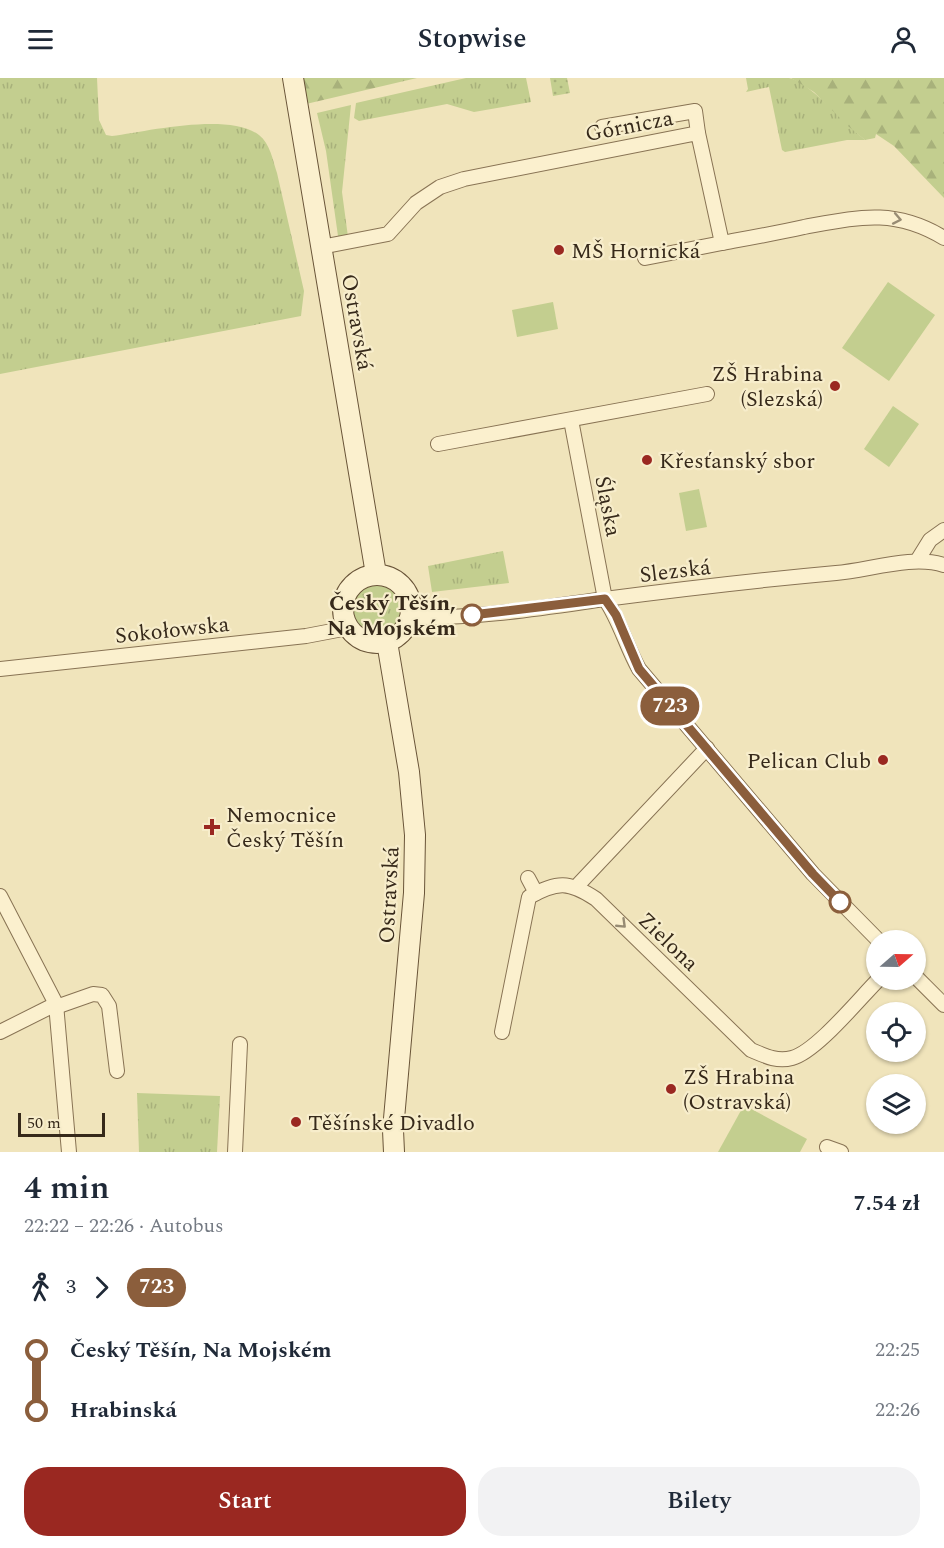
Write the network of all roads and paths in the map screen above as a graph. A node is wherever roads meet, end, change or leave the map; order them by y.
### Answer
1 (292, 78) edge
2 (602, 127) dead end
3 (698, 133) junction
4 (944, 238) edge
5 (722, 243) junction
6 (321, 247) junction
7 (645, 258) dead end
8 (707, 394) dead end
9 (571, 420) junction
10 (438, 444) dead end
11 (944, 530) edge
12 (917, 561) junction
13 (944, 565) edge
14 (376, 574) junction
15 (605, 599) junction
16 (410, 617) junction
17 (348, 628) junction
18 (387, 642) junction
19 (0, 669) edge
20 (707, 748) junction
21 (528, 878) dead end
22 (566, 882) junction
23 (536, 893) junction
24 (0, 896) edge
25 (868, 930) edge
26 (926, 987) edge
27 (868, 990) edge
28 (56, 1005) junction
29 (944, 1005) edge
30 (0, 1032) edge
31 (502, 1032) dead end
32 (240, 1044) dead end
33 (117, 1071) dead end
34 (827, 1146) dead end
35 (69, 1152) edge
36 (235, 1152) edge
37 (394, 1152) edge
38 (841, 1152) edge

1 - 6 street, Ostravská
2 - 3 street
3 - 5 street, Górnicza
3 - 6 street, Górnicza
5 -> 4 street
5 - 7 street
6 - 14 street, Ostravská
8 - 9 street
9 - 10 street
9 - 15 street, Śląska
11 - 12 street
12 - 13 street, Slezská
12 - 15 street, Slezská
14 - 16 street
14 - 17 street
15 - 16 street, Slezská
15 - 20 street, Śląska
16 - 18 street
17 - 18 street
17 - 19 street, Sokołowska
18 - 37 street, Ostravská
20 - 22 street
20 - 25 street, Śląska
21 - 23 street
22 - 23 street
22 -> 27 street, Zielona
23 - 31 street
24 - 28 street
26 - 29 street
28 - 30 street
28 - 33 street
28 - 35 street
32 - 36 street
34 - 38 street

